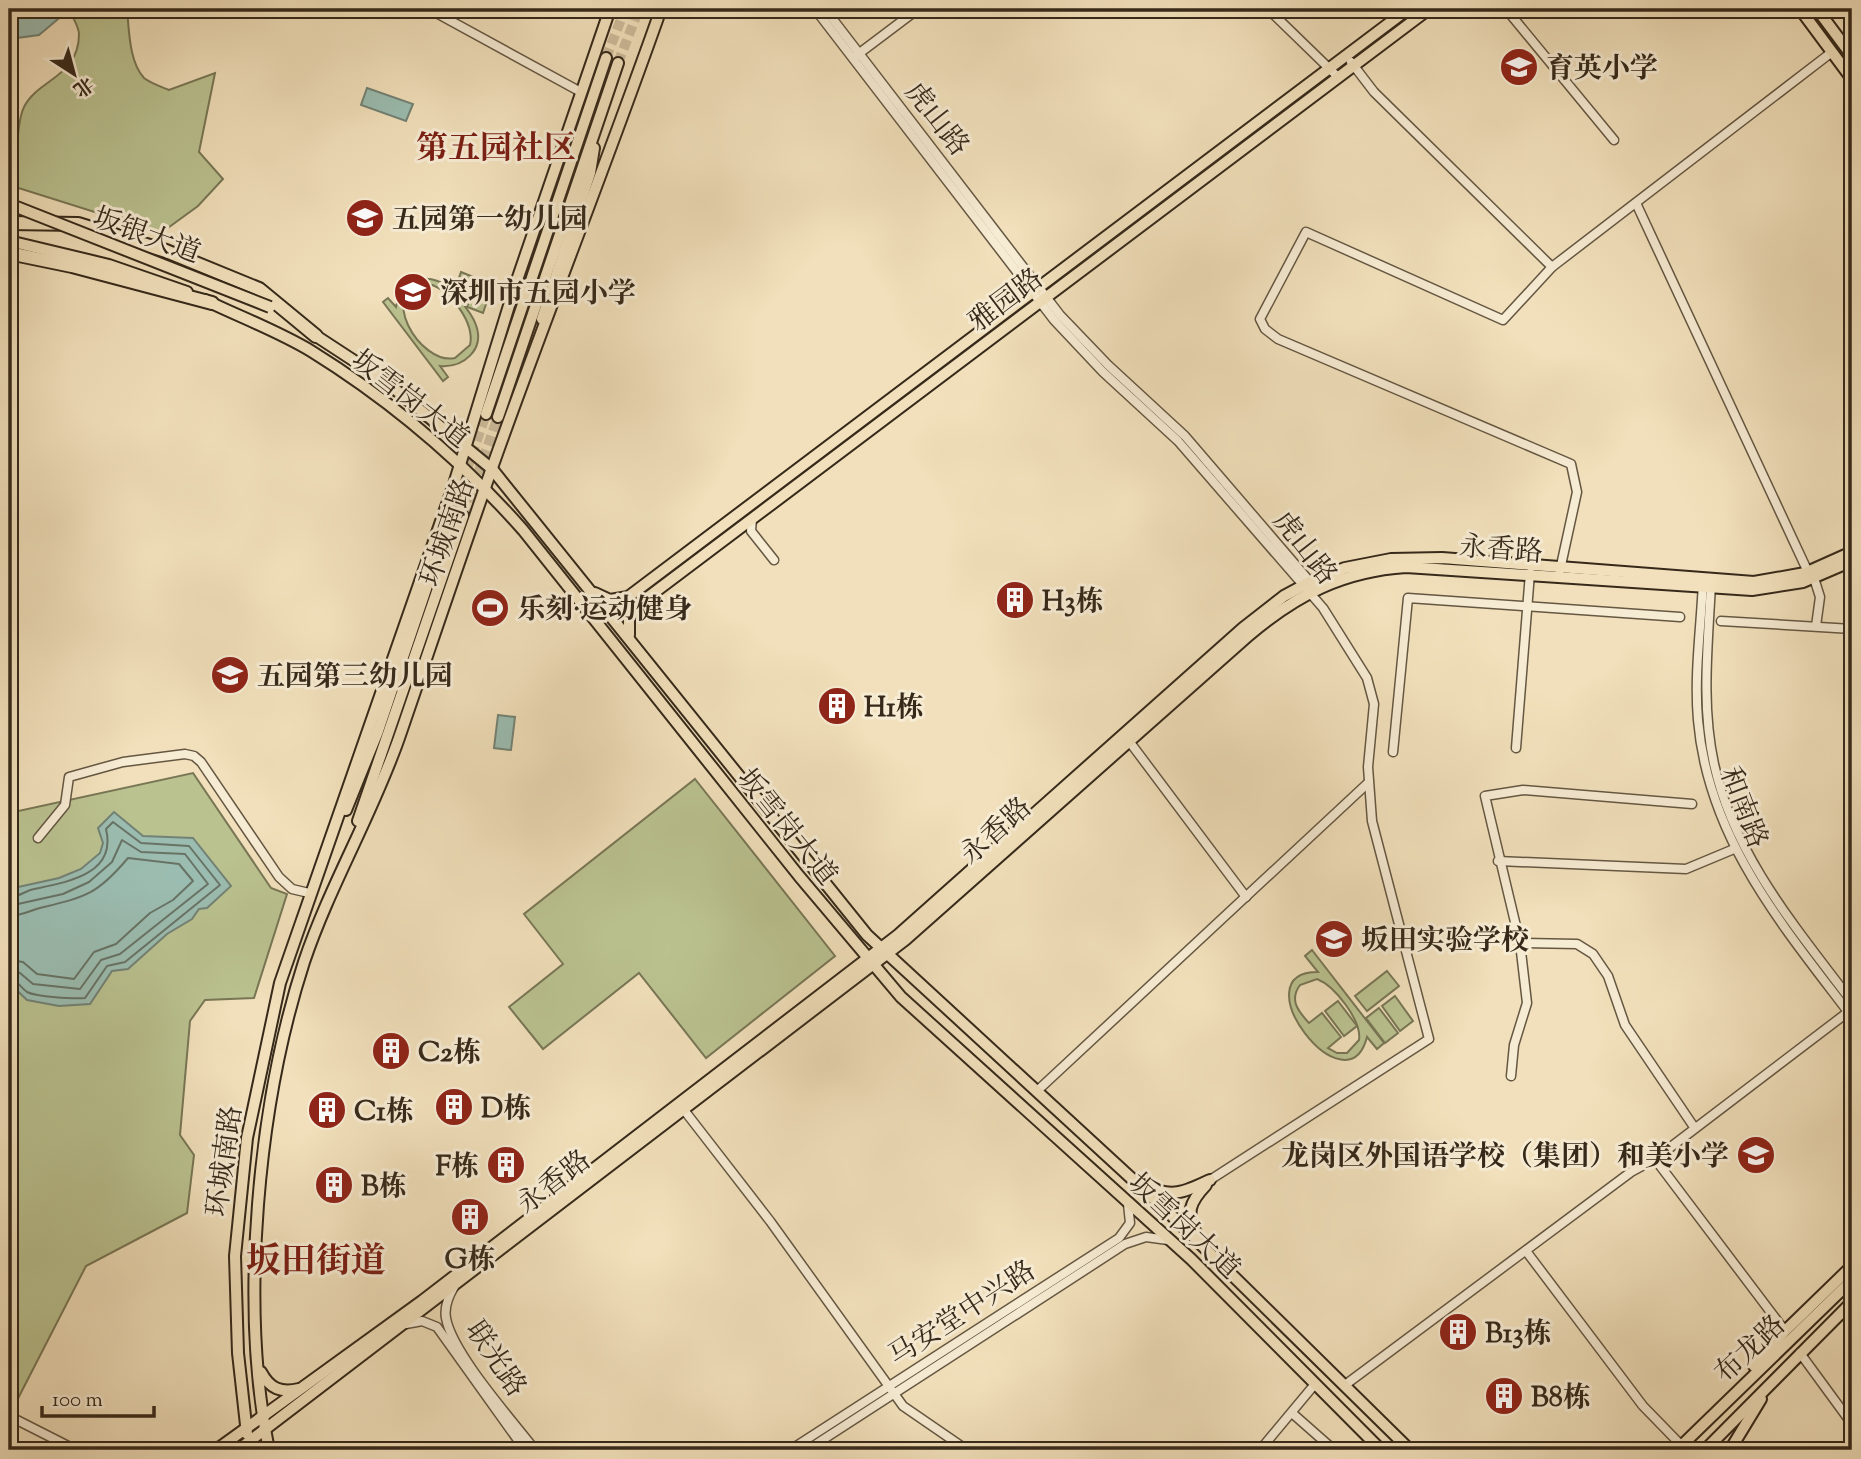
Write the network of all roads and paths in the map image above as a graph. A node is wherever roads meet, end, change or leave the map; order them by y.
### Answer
1 (429, 9) edge
2 (610, 9) edge
3 (661, 9) edge
4 (815, 9) edge
5 (825, 9) edge
6 (918, 9) edge
7 (1268, 9) edge
8 (1408, 9) edge
9 (1429, 9) edge
10 (1506, 9) edge
11 (1800, 9) edge
12 (1817, 9) edge
13 (1848, 43) edge
14 (1832, 52) junction
15 (856, 56) junction
16 (1346, 56) junction
17 (1852, 56) edge
18 (606, 58) tunnel mouth
19 (618, 63) tunnel mouth
20 (1354, 65) junction
21 (1329, 69) junction
22 (1338, 77) junction
23 (1852, 79) edge
24 (579, 91) junction
25 (600, 114) junction
26 (1614, 140) dead end
27 (576, 145) junction
28 (1636, 203) junction
29 (9, 204) edge
30 (12, 222) edge
31 (9, 241) edge
32 (9, 253) edge
33 (1552, 267) junction
34 (139, 274) joint
35 (515, 286) junction
36 (1035, 290) junction
37 (1043, 299) junction
38 (212, 303) junction
39 (270, 307) joint
40 (316, 336) junction
41 (532, 360) junction
42 (466, 447) junction
43 (460, 464) junction
44 (492, 469) junction
45 (485, 487) junction
46 (752, 518) junction
47 (737, 529) junction
48 (751, 531) junction
49 (1852, 552) edge
50 (775, 560) dead end
51 (1852, 561) edge
52 (1559, 572) junction
53 (1530, 573) junction
54 (1811, 575) junction
55 (1707, 583) junction
56 (1310, 587) junction
57 (593, 592) junction
58 (1528, 606) junction
59 (1680, 617) dead end
60 (1721, 621) dead end
61 (1816, 626) junction
62 (1852, 629) edge
63 (629, 638) junction
64 (1129, 741) junction
65 (1517, 748) dead end
66 (1393, 752) dead end
67 (1368, 783) junction
68 (1692, 803) dead end
69 (38, 838) dead end
70 (1734, 849) junction
71 (1498, 861) junction
72 (309, 893) junction
73 (1246, 897) junction
74 (324, 910) junction
75 (1520, 943) junction
76 (886, 950) junction
77 (870, 962) junction
78 (1852, 1002) edge
79 (1851, 1013) edge
80 (1511, 1076) dead end
81 (1037, 1091) junction
82 (684, 1110) junction
83 (1694, 1127) junction
84 (1655, 1159) junction
85 (1130, 1177) junction
86 (1210, 1180) junction
87 (1124, 1198) junction
88 (1171, 1241) junction
89 (1203, 1246) junction
90 (1526, 1251) junction
91 (1852, 1266) edge
92 (1852, 1280) edge
93 (456, 1285) junction
94 (1851, 1307) edge
95 (403, 1325) junction
96 (1785, 1331) junction
97 (1800, 1353) junction
98 (259, 1368) junction
99 (1315, 1384) junction
100 (1770, 1384) junction
101 (1345, 1385) junction
102 (302, 1389) junction
103 (891, 1390) junction
104 (1718, 1408) junction
105 (1292, 1413) junction
106 (9, 1416) edge
107 (264, 1416) junction
108 (1852, 1424) edge
109 (246, 1428) junction
110 (265, 1429) junction
111 (249, 1446) edge
112 (1679, 1448) edge
113 (76, 1450) edge
114 (216, 1450) edge
115 (238, 1450) edge
116 (269, 1450) edge
117 (525, 1450) edge
118 (535, 1450) edge
119 (790, 1450) edge
120 (807, 1450) edge
121 (967, 1450) edge
122 (1260, 1450) edge
123 (1334, 1450) edge
124 (1380, 1450) edge
125 (1410, 1450) edge
126 (1705, 1450) edge
127 (1730, 1450) edge

1 - 24 street
2 - 24 main road, 环城南路
3 - 41 main road, 环城南路
4 - 15 street, 虎山路
5 - 15 street, 虎山路
6 - 15 street
7 - 21 street
8 - 16 main road, 雅园路
9 - 20 main road, 雅园路
10 - 26 street
11 - 14 main road
12 - 13 main road
13 - 17 main road
14 - 23 main road
14 - 28 street
15 - 36 street, 虎山路
16 - 20 street
16 - 21 main road, 雅园路
18 - 27 main road
19 - 25 main road
20 - 22 main road, 雅园路
20 - 33 street
21 - 22 street
21 - 36 main road, 雅园路
22 - 37 main road, 雅园路
24 - 35 main road, 环城南路
25 - 27 main road
25 - 41 main road
27 - 35 main road
28 - 33 street
28 - 54 street
29 - 39 main road, 坂银大道, bridge
30 - 40 highway
31 - 34 main road, 坂银大道
32 - 38 highway
33 - 52 street
34 - 38 main road, 坂雪岗大道
35 - 42 main road, 环城南路
36 - 37 street, 虎山路
36 - 57 main road, 雅园路
37 - 46 main road, 雅园路
37 - 56 street, 虎山路
38 - 43 main road, 坂雪岗大道
39 - 40 main road, 坂雪岗大道
40 - 42 main road, 坂雪岗大道
41 - 44 main road, 环城南路
42 - 43 main road, 环城南路
42 - 44 main road, 坂雪岗大道
43 - 45 main road, 坂雪岗大道
43 - 72 main road, 环城南路
44 - 45 main road, 环城南路
44 - 57 main road, 坂雪岗大道
45 - 74 main road, 环城南路
45 - 77 main road, 坂雪岗大道
46 - 47 main road, 雅园路
46 - 48 street
47 - 48 street
47 - 63 main road, 雅园路
48 - 50 street
49 - 54 main road, 永香路
51 - 54 main road, 永香路
52 - 53 main road, 永香路
52 - 55 main road, 永香路
52 - 56 main road, 永香路
53 - 56 main road, 永香路
53 - 58 street
54 - 55 main road, 永香路
54 - 61 street
55 - 70 street, 和南路
55 - 78 street, 和南路
56 - 64 main road, 永香路
56 - 67 street, 虎山路
56 - 76 main road, 永香路
57 - 63 main road, 坂雪岗大道
58 - 59 street
58 - 65 street
58 - 66 street
60 - 61 street
61 - 62 street
63 - 76 main road, 坂雪岗大道
64 - 73 street
64 - 76 main road, 永香路
67 - 73 street
67 - 86 street, 虎山路
68 - 71 street
69 - 72 street
70 - 71 street
70 - 79 street, 和南路
71 - 75 street
72 - 74 main road, 环城南路
72 - 109 main road, 环城南路
73 - 81 street
74 - 98 main road, 环城南路
75 - 80 street
75 - 83 street
76 - 77 main road, 永香路
76 - 81 main road, 坂雪岗大道
77 - 82 main road, 永香路
77 - 87 main road, 坂雪岗大道
77 - 102 main road, 永香路
79 - 83 street
81 - 85 main road, 坂雪岗大道
82 - 93 main road, 永香路
82 - 103 street
83 - 84 street
84 - 90 street
84 - 96 street
85 - 86 main road
85 - 89 main road, 坂雪岗大道
86 - 89 main road
87 - 88 main road, 坂雪岗大道
87 - 103 street, 马安堂中兴路
88 - 99 main road, 坂雪岗大道
88 - 103 street, 马安堂中兴路
89 - 101 main road, 坂雪岗大道
90 - 101 street
90 - 112 street
91 - 96 main road
92 - 104 main road, 布龙路
93 - 95 main road, 永香路
93 - 118 street, 联光路
94 - 97 main road, 布龙路
95 - 110 main road, 永香路
95 - 117 street, 联光路
96 - 104 main road
97 - 100 main road, 布龙路
97 - 108 street
98 - 102 main road
98 - 107 main road, 环城南路
99 - 105 street
99 - 124 main road, 坂雪岗大道
100 - 126 main road, 布龙路
100 - 127 main road
101 - 125 main road, 坂雪岗大道
102 - 107 main road, 永香路
103 - 119 street, 马安堂中兴路
103 - 120 street, 马安堂中兴路
103 - 121 street
104 - 112 main road, 布龙路
105 - 122 street
105 - 123 street
106 - 113 street
107 - 109 main road, 永香路
107 - 110 main road, 环城南路
109 - 111 main road, 环城南路
109 - 114 main road, 永香路
110 - 111 main road, 永香路
110 - 116 main road, 环城南路
111 - 115 main road, 永香路

